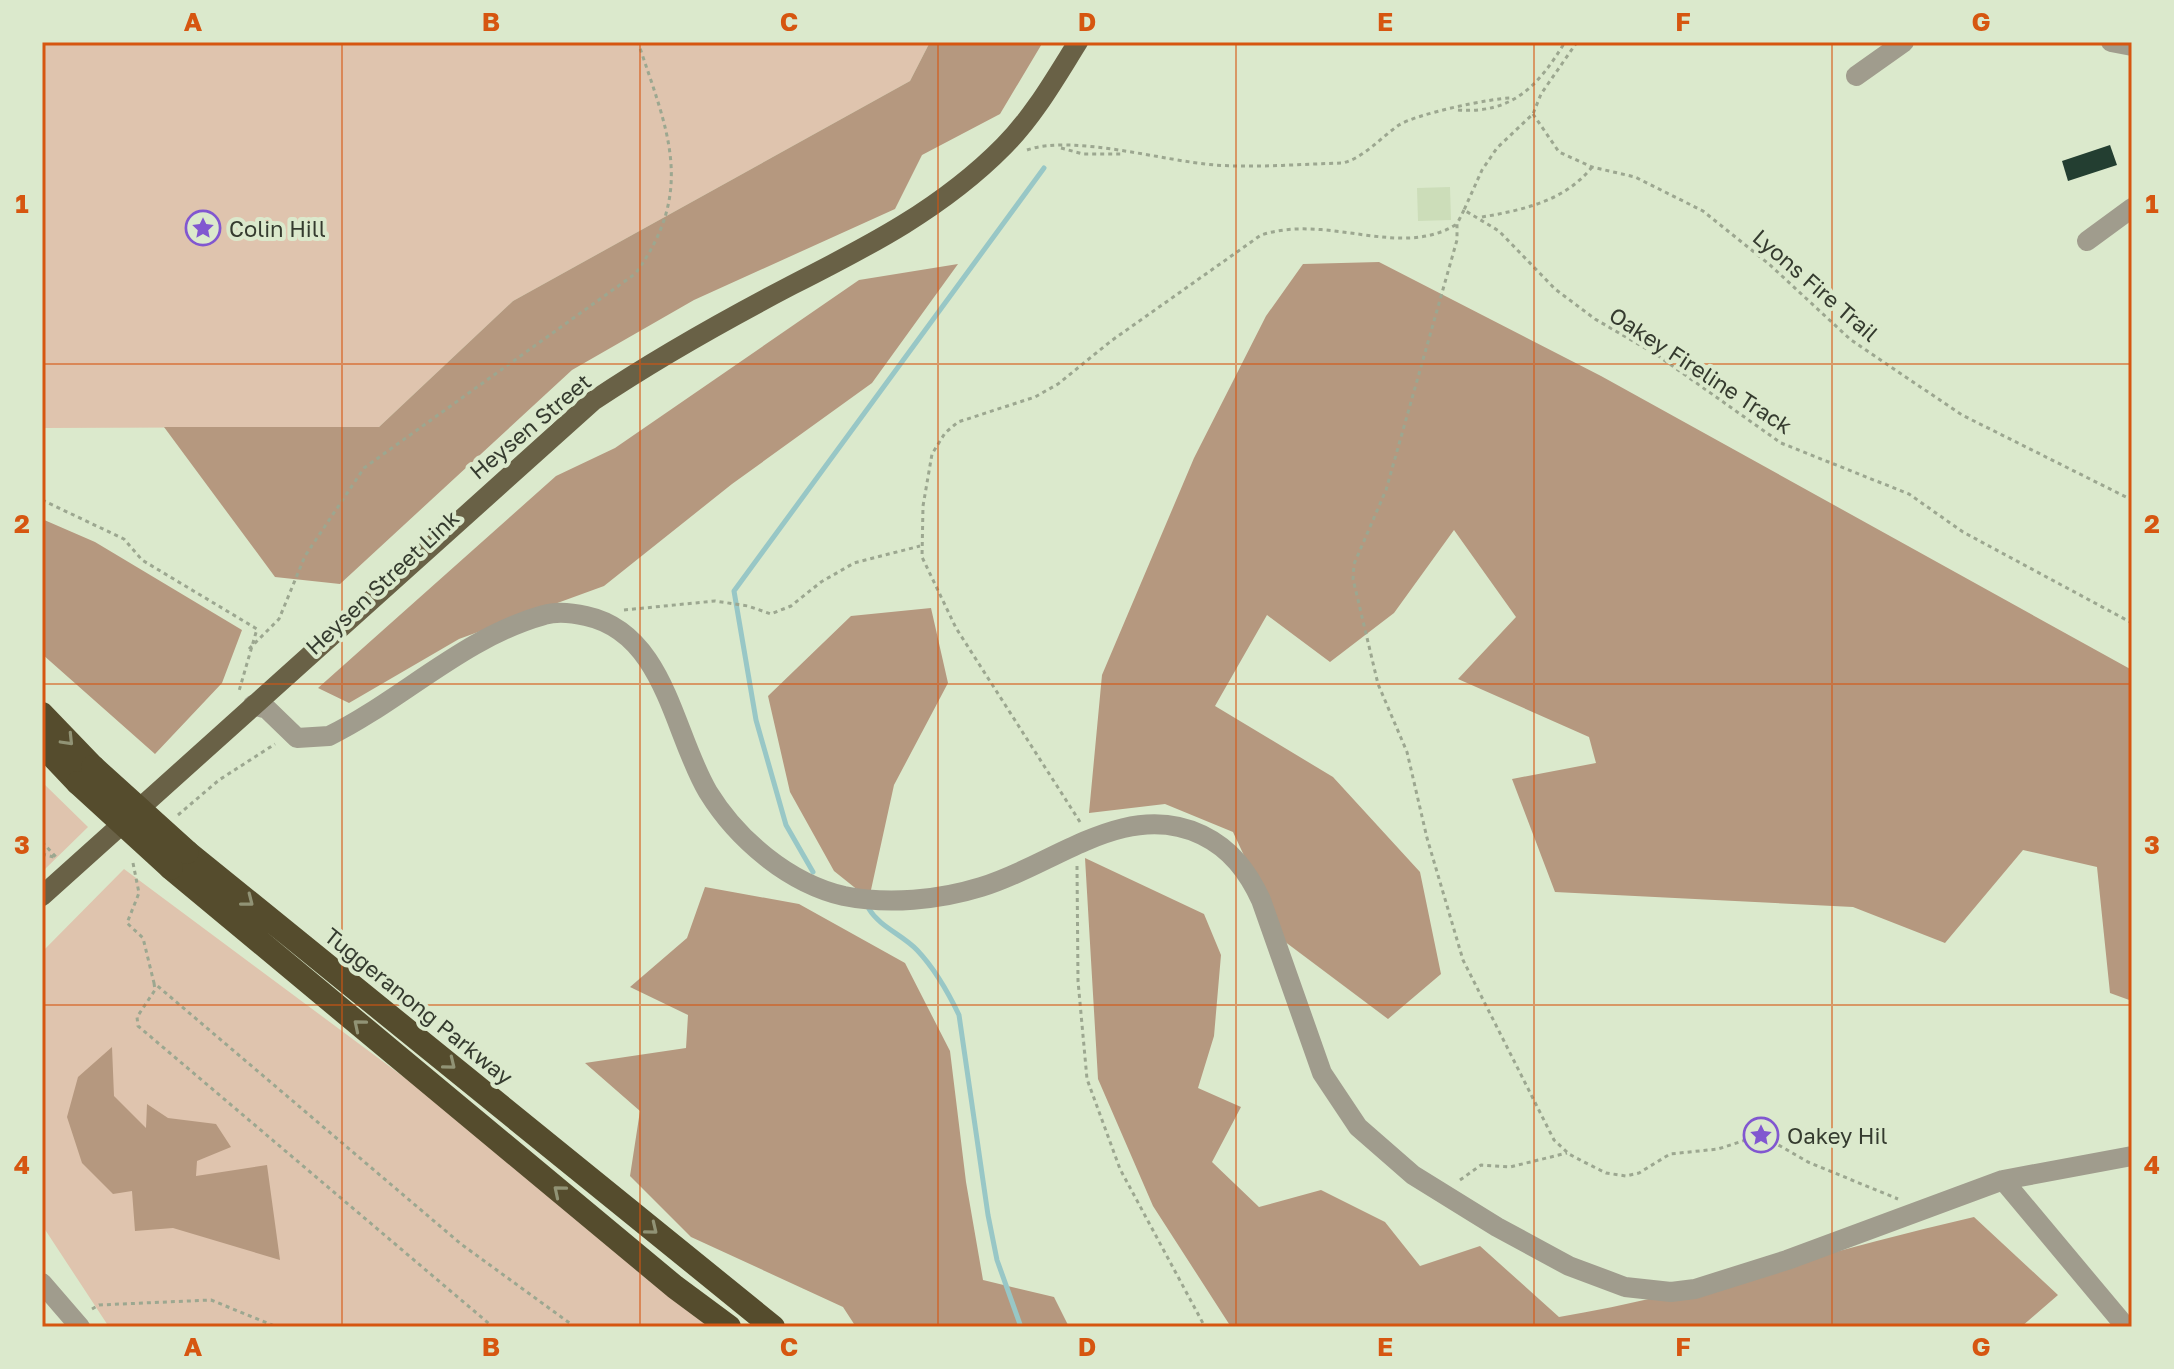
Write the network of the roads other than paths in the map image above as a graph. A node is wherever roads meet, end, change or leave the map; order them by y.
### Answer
1 (1078, 42) edge
2 (1904, 42) edge
3 (2111, 42) edge
4 (2132, 46) edge
5 (1856, 76) dead end
6 (2132, 208) edge
7 (2087, 241) dead end
8 (253, 705) junction
9 (42, 714) edge
10 (42, 745) edge
11 (85, 775) junction
12 (179, 860) junction
13 (42, 896) edge
14 (2132, 1156) edge
15 (2003, 1180) junction
16 (42, 1283) edge
17 (78, 1324) edge
18 (729, 1327) edge
19 (773, 1327) edge
20 (2126, 1327) edge

1 - 8 main road, Heysen Street
2 - 5 street
3 - 4 street
6 - 7 street
8 - 13 main road, Heysen Street
8 - 15 street
9 -> 11 highway, Tuggeranong Parkway
10 - 11 highway, Tuggeranong Parkway
11 - 12 highway, Tuggeranong Parkway, bridge
18 -> 12 highway, Tuggeranong Parkway
12 -> 19 highway, Tuggeranong Parkway
14 - 15 street
15 - 20 street
16 - 17 street

